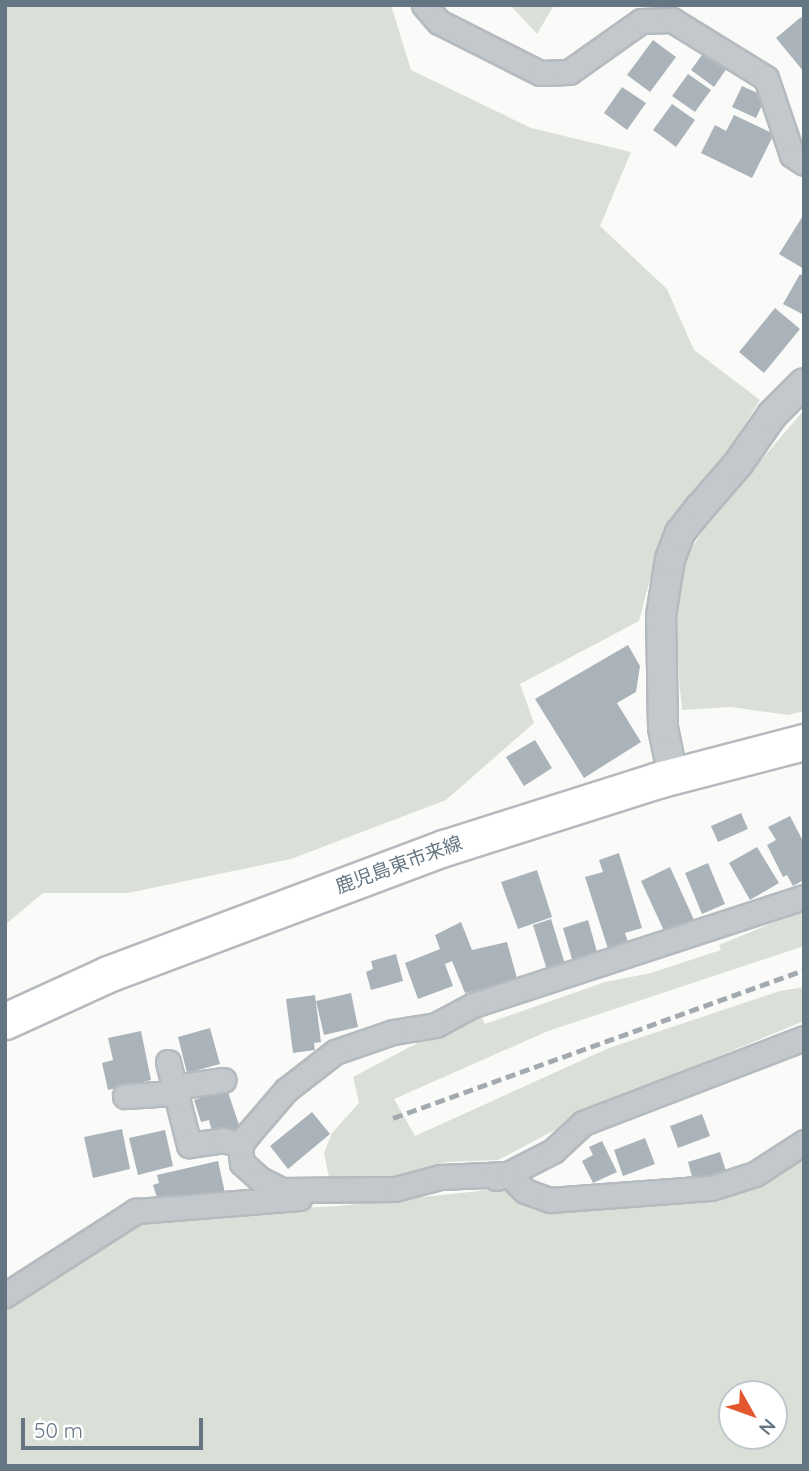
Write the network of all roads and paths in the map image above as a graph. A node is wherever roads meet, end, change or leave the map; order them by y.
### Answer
1 (424, 5) edge
2 (804, 163) edge
3 (804, 383) edge
4 (804, 742) edge
5 (673, 777) junction
6 (804, 897) edge
7 (5, 1021) edge
8 (804, 1038) edge
9 (168, 1062) dead end
10 (223, 1080) dead end
11 (175, 1090) junction
12 (125, 1096) dead end
13 (804, 1142) edge
14 (240, 1145) junction
15 (508, 1174) junction
16 (5, 1295) edge

1 - 2 street
3 - 5 street
4 - 5 main road, 鹿児島東市来線
5 - 7 main road, 鹿児島東市来線
6 - 14 street
8 - 15 street
9 - 11 street
10 - 11 street
11 - 12 street
11 - 14 street
13 - 15 street
14 - 15 street
15 - 16 street

